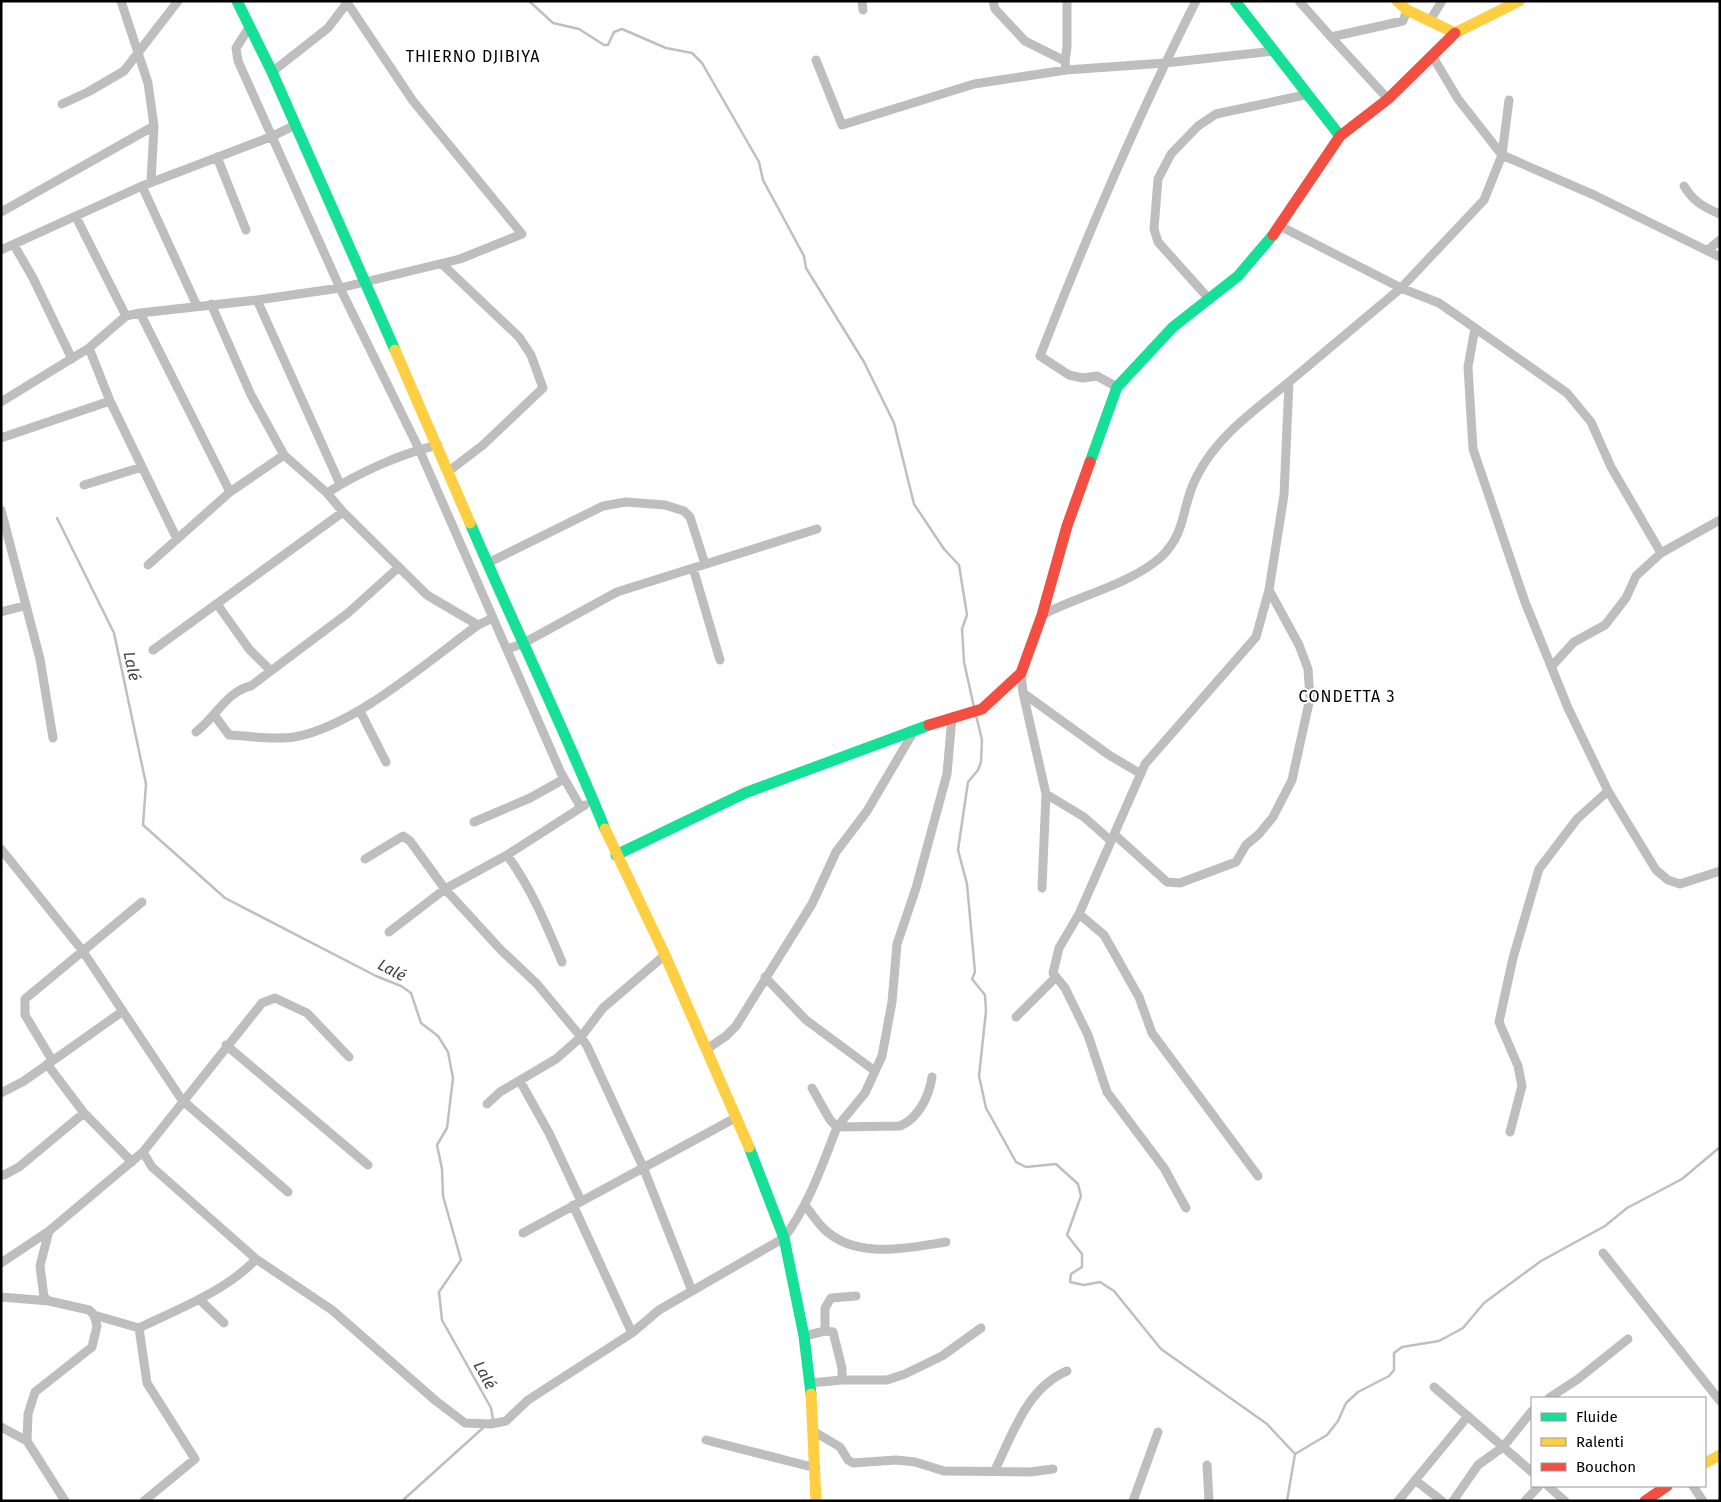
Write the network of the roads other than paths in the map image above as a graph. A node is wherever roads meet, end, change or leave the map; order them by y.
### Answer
1 (121, 1) edge
2 (178, 1) edge
3 (237, 1) edge
4 (993, 1) edge
5 (1067, 1) edge
6 (1196, 1) edge
7 (1235, 1) edge
8 (1299, 1) edge
9 (1397, 1) edge
10 (1442, 1) edge
11 (1519, 1) edge
12 (347, 2) edge
13 (1407, 10) junction
14 (1429, 22) junction
15 (250, 26) junction
16 (1455, 33) junction
17 (1331, 37) junction
18 (138, 51) junction
19 (1275, 51) junction
20 (1434, 57) junction
21 (816, 60) dead end
22 (1165, 63) junction
23 (1065, 65) junction
24 (272, 72) junction
25 (1305, 95) junction
26 (1388, 99) junction
27 (1509, 100) dead end
28 (62, 104) dead end
29 (295, 125) junction
30 (154, 126) junction
31 (273, 136) junction
32 (1340, 136) junction
33 (1502, 155) junction
34 (217, 157) junction
35 (151, 182) junction
36 (142, 186) junction
37 (1684, 186) dead end
38 (1, 212) edge
39 (1720, 214) edge
40 (76, 217) junction
41 (1280, 226) junction
42 (246, 230) dead end
43 (1720, 240) edge
44 (14, 245) junction
45 (1, 250) edge
46 (1708, 250) junction
47 (1720, 257) edge
48 (442, 264) junction
49 (366, 282) junction
50 (340, 288) junction
51 (1401, 288) junction
52 (257, 300) junction
53 (1210, 300) junction
54 (211, 304) junction
55 (197, 306) junction
56 (140, 313) junction
57 (126, 316) junction
58 (1475, 328) junction
59 (89, 348) junction
60 (72, 359) junction
61 (1289, 382) junction
62 (1117, 387) junction
63 (110, 401) junction
64 (1, 402) edge
65 (1, 438) edge
66 (438, 445) junction
67 (419, 449) junction
68 (284, 455) junction
69 (142, 467) junction
70 (449, 471) junction
71 (340, 484) junction
72 (84, 485) dead end
73 (230, 492) junction
74 (328, 493) junction
75 (1, 510) edge
76 (344, 512) junction
77 (1720, 520) edge
78 (817, 528) dead end
79 (177, 539) junction
80 (1661, 553) junction
81 (488, 563) junction
82 (705, 564) junction
83 (148, 565) dead end
84 (399, 567) junction
85 (693, 568) junction
86 (1268, 590) junction
87 (217, 604) junction
88 (24, 606) junction
89 (1, 612) edge
90 (1042, 615) junction
91 (493, 618) junction
92 (478, 625) junction
93 (522, 644) junction
94 (507, 649) junction
95 (154, 650) dead end
96 (720, 660) dead end
97 (1552, 666) junction
98 (272, 671) junction
99 (1021, 673) junction
100 (1023, 693) junction
101 (360, 711) junction
102 (215, 716) junction
103 (952, 717) junction
104 (196, 732) dead end
105 (914, 732) junction
106 (53, 738) dead end
107 (386, 762) dead end
108 (578, 763) junction
109 (1141, 774) junction
110 (562, 776) junction
111 (1608, 792) junction
112 (1046, 794) junction
113 (595, 802) junction
114 (580, 806) junction
115 (474, 822) dead end
116 (1113, 838) junction
117 (1, 849) edge
118 (506, 854) junction
119 (616, 856) junction
120 (366, 859) dead end
121 (1720, 871) edge
122 (1042, 888) dead end
123 (445, 889) junction
124 (142, 902) dead end
125 (1078, 914) junction
126 (389, 932) dead end
127 (82, 950) junction
128 (665, 955) junction
129 (562, 962) dead end
130 (765, 977) junction
131 (1055, 978) junction
132 (123, 1011) junction
133 (1016, 1017) dead end
134 (581, 1037) junction
135 (226, 1045) junction
136 (707, 1049) junction
137 (349, 1057) dead end
138 (49, 1062) junction
139 (875, 1071) junction
140 (932, 1077) dead end
141 (520, 1081) junction
142 (812, 1088) dead end
143 (1, 1093) edge
144 (182, 1100) junction
145 (487, 1104) dead end
146 (84, 1113) junction
147 (737, 1117) junction
148 (837, 1127) junction
149 (1510, 1132) dead end
150 (143, 1152) junction
151 (132, 1162) junction
152 (368, 1165) dead end
153 (643, 1167) junction
154 (4, 1174) dead end
155 (1258, 1176) dead end
156 (288, 1192) dead end
157 (577, 1203) junction
158 (805, 1205) junction
159 (1186, 1208) dead end
160 (49, 1231) junction
161 (522, 1233) dead end
162 (784, 1238) junction
163 (946, 1242) dead end
164 (1603, 1253) dead end
165 (256, 1259) junction
166 (1, 1262) edge
167 (692, 1291) junction
168 (856, 1296) dead end
169 (1, 1297) edge
170 (199, 1299) junction
171 (49, 1301) junction
172 (94, 1315) junction
173 (224, 1324) dead end
174 (139, 1328) junction
175 (981, 1328) dead end
176 (825, 1331) junction
177 (632, 1333) junction
178 (804, 1336) junction
179 (1628, 1339) dead end
180 (1067, 1371) dead end
181 (842, 1380) junction
182 (810, 1383) junction
183 (1434, 1387) dead end
184 (1551, 1397) edge
185 (1720, 1401) edge
186 (1531, 1412) edge
187 (1468, 1416) junction
188 (1, 1428) edge
189 (813, 1430) junction
190 (1158, 1432) dead end
191 (706, 1440) dead end
192 (27, 1441) junction
193 (1503, 1447) junction
194 (1720, 1455) edge
195 (1706, 1462) edge
196 (1207, 1465) dead end
197 (816, 1468) junction
198 (1053, 1469) dead end
199 (995, 1470) junction
200 (1531, 1471) edge
201 (1414, 1480) junction
202 (1538, 1487) edge
203 (1549, 1487) edge
204 (1666, 1487) edge
205 (1694, 1487) edge
206 (65, 1501) edge
207 (144, 1501) edge
208 (816, 1501) edge
209 (1133, 1501) edge
210 (1210, 1501) edge
211 (1398, 1501) edge
212 (1442, 1501) edge
213 (1453, 1501) edge
214 (1525, 1501) edge
215 (1565, 1501) edge
216 (1645, 1501) edge
217 (1703, 1501) edge

1 - 18 street
2 - 18 street
3 - 15 main road
4 - 23 street
5 - 23 street
6 - 22 street
7 - 19 main road
8 - 17 street
9 - 13 main road
10 - 14 street
11 - 16 main road
12 - 24 street
12 - 48 street
13 - 14 main road
13 - 17 street
14 - 16 main road
15 - 24 main road
15 - 31 street
16 - 20 main road
17 - 26 street
18 - 28 street
18 - 30 street
19 - 22 street
19 - 25 main road
20 - 26 main road
20 - 33 street
21 - 23 street
22 - 23 street
22 - 62 street
24 - 29 main road
25 - 32 main road
25 - 53 street
26 - 32 main road
27 - 33 street
29 - 31 street
29 - 49 main road
30 - 35 street
30 - 38 street
31 - 34 street
31 - 50 street
32 - 41 main road
33 - 46 street
33 - 51 street
34 - 35 street
34 - 42 street
35 - 36 street
36 - 40 street
36 - 55 street
37 - 39 street
40 - 44 street
40 - 57 street
41 - 51 street
41 - 53 main road
43 - 46 street
44 - 45 street
44 - 60 street
46 - 47 street
48 - 49 street
48 - 70 street
49 - 50 street
49 - 66 main road
50 - 52 street
50 - 67 street
51 - 58 street
51 - 61 street
52 - 54 street
52 - 71 street
53 - 62 main road
54 - 55 street
54 - 68 street
55 - 56 street
56 - 57 street
56 - 73 street
57 - 59 street
58 - 80 street
58 - 97 street
59 - 60 street
59 - 63 street
60 - 64 street
61 - 86 street
61 - 90 street
62 - 90 main road
63 - 65 street
63 - 69 street
66 - 67 street
66 - 70 main road
67 - 71 street
67 - 91 street
68 - 73 street
68 - 74 street
69 - 72 street
69 - 79 street
70 - 81 main road
71 - 74 street
73 - 79 street
74 - 76 street
75 - 88 street
76 - 84 street
76 - 87 street
77 - 80 street
78 - 82 street
79 - 83 street
80 - 97 street
81 - 82 street
81 - 93 main road
82 - 85 street
84 - 92 street
84 - 98 street
85 - 93 street
85 - 96 street
86 - 109 street
86 - 116 street
87 - 95 street
87 - 98 street
88 - 89 street
88 - 106 street
90 - 99 main road
91 - 92 street
91 - 94 street
92 - 101 street
93 - 94 street
93 - 108 main road
94 - 110 street
97 - 111 street
98 - 102 street
99 - 100 street
99 - 103 main road
100 - 109 street
100 - 112 street
101 - 102 street
101 - 107 street
102 - 104 street
103 - 105 main road
103 - 139 street
105 - 119 main road
105 - 130 street
108 - 110 street
108 - 113 main road
109 - 116 street
110 - 114 street
110 - 115 street
111 - 121 street
111 - 149 street
112 - 116 street
112 - 122 street
113 - 114 street
113 - 119 main road
114 - 118 street
116 - 125 street
117 - 127 street
118 - 123 street
118 - 129 street
119 - 128 main road
120 - 123 street
123 - 126 street
123 - 134 street
124 - 127 street
125 - 131 street
125 - 155 street
127 - 132 street
127 - 138 street
128 - 134 street
128 - 136 main road
130 - 136 street
130 - 139 street
131 - 133 street
131 - 159 street
132 - 138 street
132 - 144 street
134 - 141 street
134 - 153 street
135 - 137 street
135 - 144 street
135 - 152 street
136 - 147 main road
138 - 143 street
138 - 146 street
139 - 148 street
140 - 148 street
141 - 145 street
141 - 157 street
142 - 148 street
144 - 150 street
144 - 156 street
146 - 151 street
146 - 154 street
147 - 153 street
147 - 162 main road
148 - 158 street
150 - 151 street
150 - 165 street
151 - 160 street
153 - 157 street
153 - 167 street
157 - 161 street
157 - 177 street
158 - 162 street
158 - 163 street
160 - 166 street
160 - 171 street
162 - 167 street
162 - 178 main road
164 - 185 street
165 - 170 street
165 - 177 street
167 - 177 street
168 - 176 street
169 - 171 street
170 - 173 street
170 - 174 street
171 - 172 street
172 - 174 street
172 - 192 street
174 - 207 street
175 - 181 street
176 - 178 street
176 - 181 street
178 - 182 main road
179 - 184 street
180 - 199 street
181 - 182 street
182 - 189 main road
183 - 187 street
186 - 193 street
187 - 193 street
187 - 201 street
188 - 192 street
189 - 197 main road
189 - 199 street
190 - 209 street
191 - 197 street
192 - 206 street
193 - 200 street
193 - 213 street
194 - 195 main road
196 - 210 street
197 - 208 main road
198 - 199 street
201 - 211 street
201 - 212 street
202 - 214 street
203 - 215 street
204 - 216 main road
205 - 217 street

